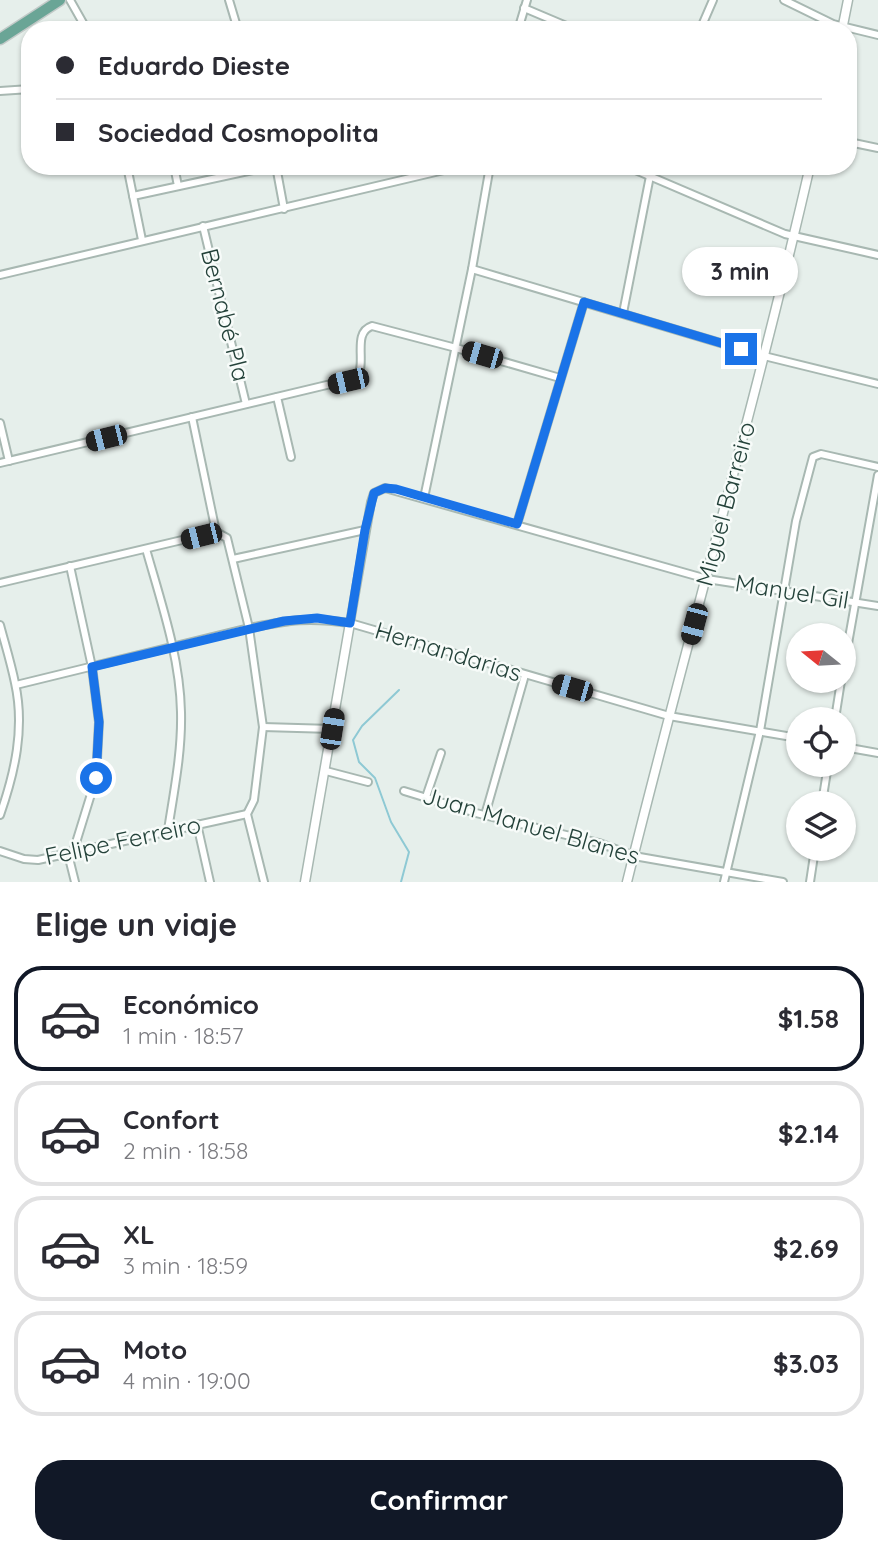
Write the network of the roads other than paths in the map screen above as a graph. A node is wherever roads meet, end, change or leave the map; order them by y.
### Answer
1 (60, 0) edge
2 (70, 0) edge
3 (229, 0) edge
4 (527, 0) edge
5 (713, 0) edge
6 (784, 0) edge
7 (848, 0) edge
8 (524, 8) junction
9 (28, 21) edge
10 (82, 21) edge
11 (235, 21) edge
12 (520, 21) edge
13 (555, 21) edge
14 (704, 21) edge
15 (828, 21) edge
16 (844, 21) edge
17 (21, 25) edge
18 (857, 30) edge
19 (878, 34) edge
20 (0, 39) edge
21 (21, 90) edge
22 (0, 91) edge
23 (857, 144) edge
24 (878, 148) edge
25 (128, 175) edge
26 (176, 175) edge
27 (235, 175) edge
28 (276, 175) edge
29 (424, 175) edge
30 (488, 175) edge
31 (808, 175) edge
32 (231, 176) joint
33 (650, 176) joint
34 (178, 186) junction
35 (132, 196) junction
36 (284, 209) junction
37 (203, 226) junction
38 (794, 236) junction
39 (142, 240) junction
40 (878, 256) edge
41 (472, 270) junction
42 (0, 275) edge
43 (584, 302) junction
44 (623, 313) junction
45 (456, 348) junction
46 (764, 356) junction
47 (560, 378) junction
48 (878, 384) edge
49 (276, 397) junction
50 (246, 404) junction
51 (192, 418) junction
52 (0, 423) edge
53 (290, 457) dead end
54 (9, 461) junction
55 (0, 463) edge
56 (878, 467) edge
57 (878, 475) edge
58 (424, 498) junction
59 (517, 524) junction
60 (365, 530) junction
61 (216, 532) junction
62 (146, 549) junction
63 (233, 559) junction
64 (70, 566) junction
65 (707, 579) junction
66 (0, 583) edge
67 (783, 593) junction
68 (854, 602) junction
69 (878, 606) edge
70 (350, 623) junction
71 (851, 623) edge
72 (0, 625) edge
73 (249, 628) junction
74 (173, 647) junction
75 (92, 667) junction
76 (525, 675) junction
77 (16, 685) junction
78 (669, 716) junction
79 (263, 727) junction
80 (332, 729) junction
81 (760, 731) junction
82 (786, 736) edge
83 (856, 749) edge
84 (441, 753) dead end
85 (878, 753) edge
86 (326, 771) junction
87 (368, 782) dead end
88 (404, 791) dead end
89 (426, 797) junction
90 (247, 814) junction
91 (0, 815) edge
92 (485, 815) junction
93 (197, 824) junction
94 (168, 830) junction
95 (0, 851) edge
96 (72, 853) junction
97 (634, 856) junction
98 (813, 861) edge
99 (726, 873) junction
100 (75, 882) edge
101 (210, 882) edge
102 (264, 882) edge
103 (305, 882) edge
104 (627, 882) edge
105 (724, 882) edge
106 (783, 882) edge
107 (810, 882) edge

1 - 9 main road
2 - 10 street
3 - 11 street
4 - 8 street
5 - 14 street
6 - 15 street
7 - 16 street
8 - 12 street
8 - 13 street
17 - 20 main road
18 - 19 street
21 - 22 street
23 - 24 street
25 - 35 street
26 - 34 street
27 - 32 street
28 - 36 street
29 - 36 street
30 - 41 street
31 - 38 street, Miguel Barreiro
32 - 34 street
33 - 38 street
33 - 44 street
34 - 35 street
35 - 39 street
36 - 37 street
37 - 39 street
37 - 50 street, Bernabé Pla
38 - 40 street
38 - 46 street, Miguel Barreiro
39 - 42 street
41 - 43 street
41 - 45 street
43 - 44 street
43 - 47 street
44 - 46 street
45 - 47 street
45 - 49 street
45 - 58 street
46 - 48 street
46 - 65 street, Miguel Barreiro
47 - 59 street
49 - 50 street
49 - 53 street
50 - 51 street
51 - 54 street
51 - 61 street
52 - 54 street
54 - 55 street
56 - 67 street
57 - 68 street
58 - 59 street, Manuel Gil
58 - 60 street, Manuel Gil
59 - 65 street, Manuel Gil
60 - 63 street
60 - 70 street
61 - 62 street
61 - 63 street
62 - 64 street
62 - 74 street
63 - 73 street
64 - 66 street
64 - 75 street
65 - 67 street, Manuel Gil
65 - 78 street, Miguel Barreiro
67 - 68 street, Manuel Gil
67 - 81 street
68 - 69 street, Manuel Gil
68 - 71 street
70 - 73 street, Hernandarias
70 - 76 street, Hernandarias
70 - 80 street
72 - 77 street
73 - 74 street, Hernandarias
73 - 79 street
74 - 75 street, Hernandarias
74 - 94 street
75 - 77 street, Hernandarias
75 - 96 street
76 - 78 street, Hernandarias
76 - 92 street
77 - 91 street
78 - 81 street, Hernandarias
78 - 97 street, Miguel Barreiro
79 - 80 street
79 - 90 street
80 - 86 street
81 - 82 street, Hernandarias
81 - 99 street
83 - 85 street
84 - 89 street
86 - 87 street
86 - 103 street
88 - 89 street, Juan Manuel Blanes
89 - 92 street, Juan Manuel Blanes
90 - 93 street, Felipe Ferreiro
90 - 102 street
92 - 97 street, Juan Manuel Blanes
93 - 94 street, Felipe Ferreiro
93 - 101 street
94 - 96 street, Felipe Ferreiro
95 - 96 street, Felipe Ferreiro
96 - 100 street
97 - 99 street, Juan Manuel Blanes
97 - 104 street, Miguel Barreiro
98 - 107 street
99 - 105 street
99 - 106 street, Juan Manuel Blanes

